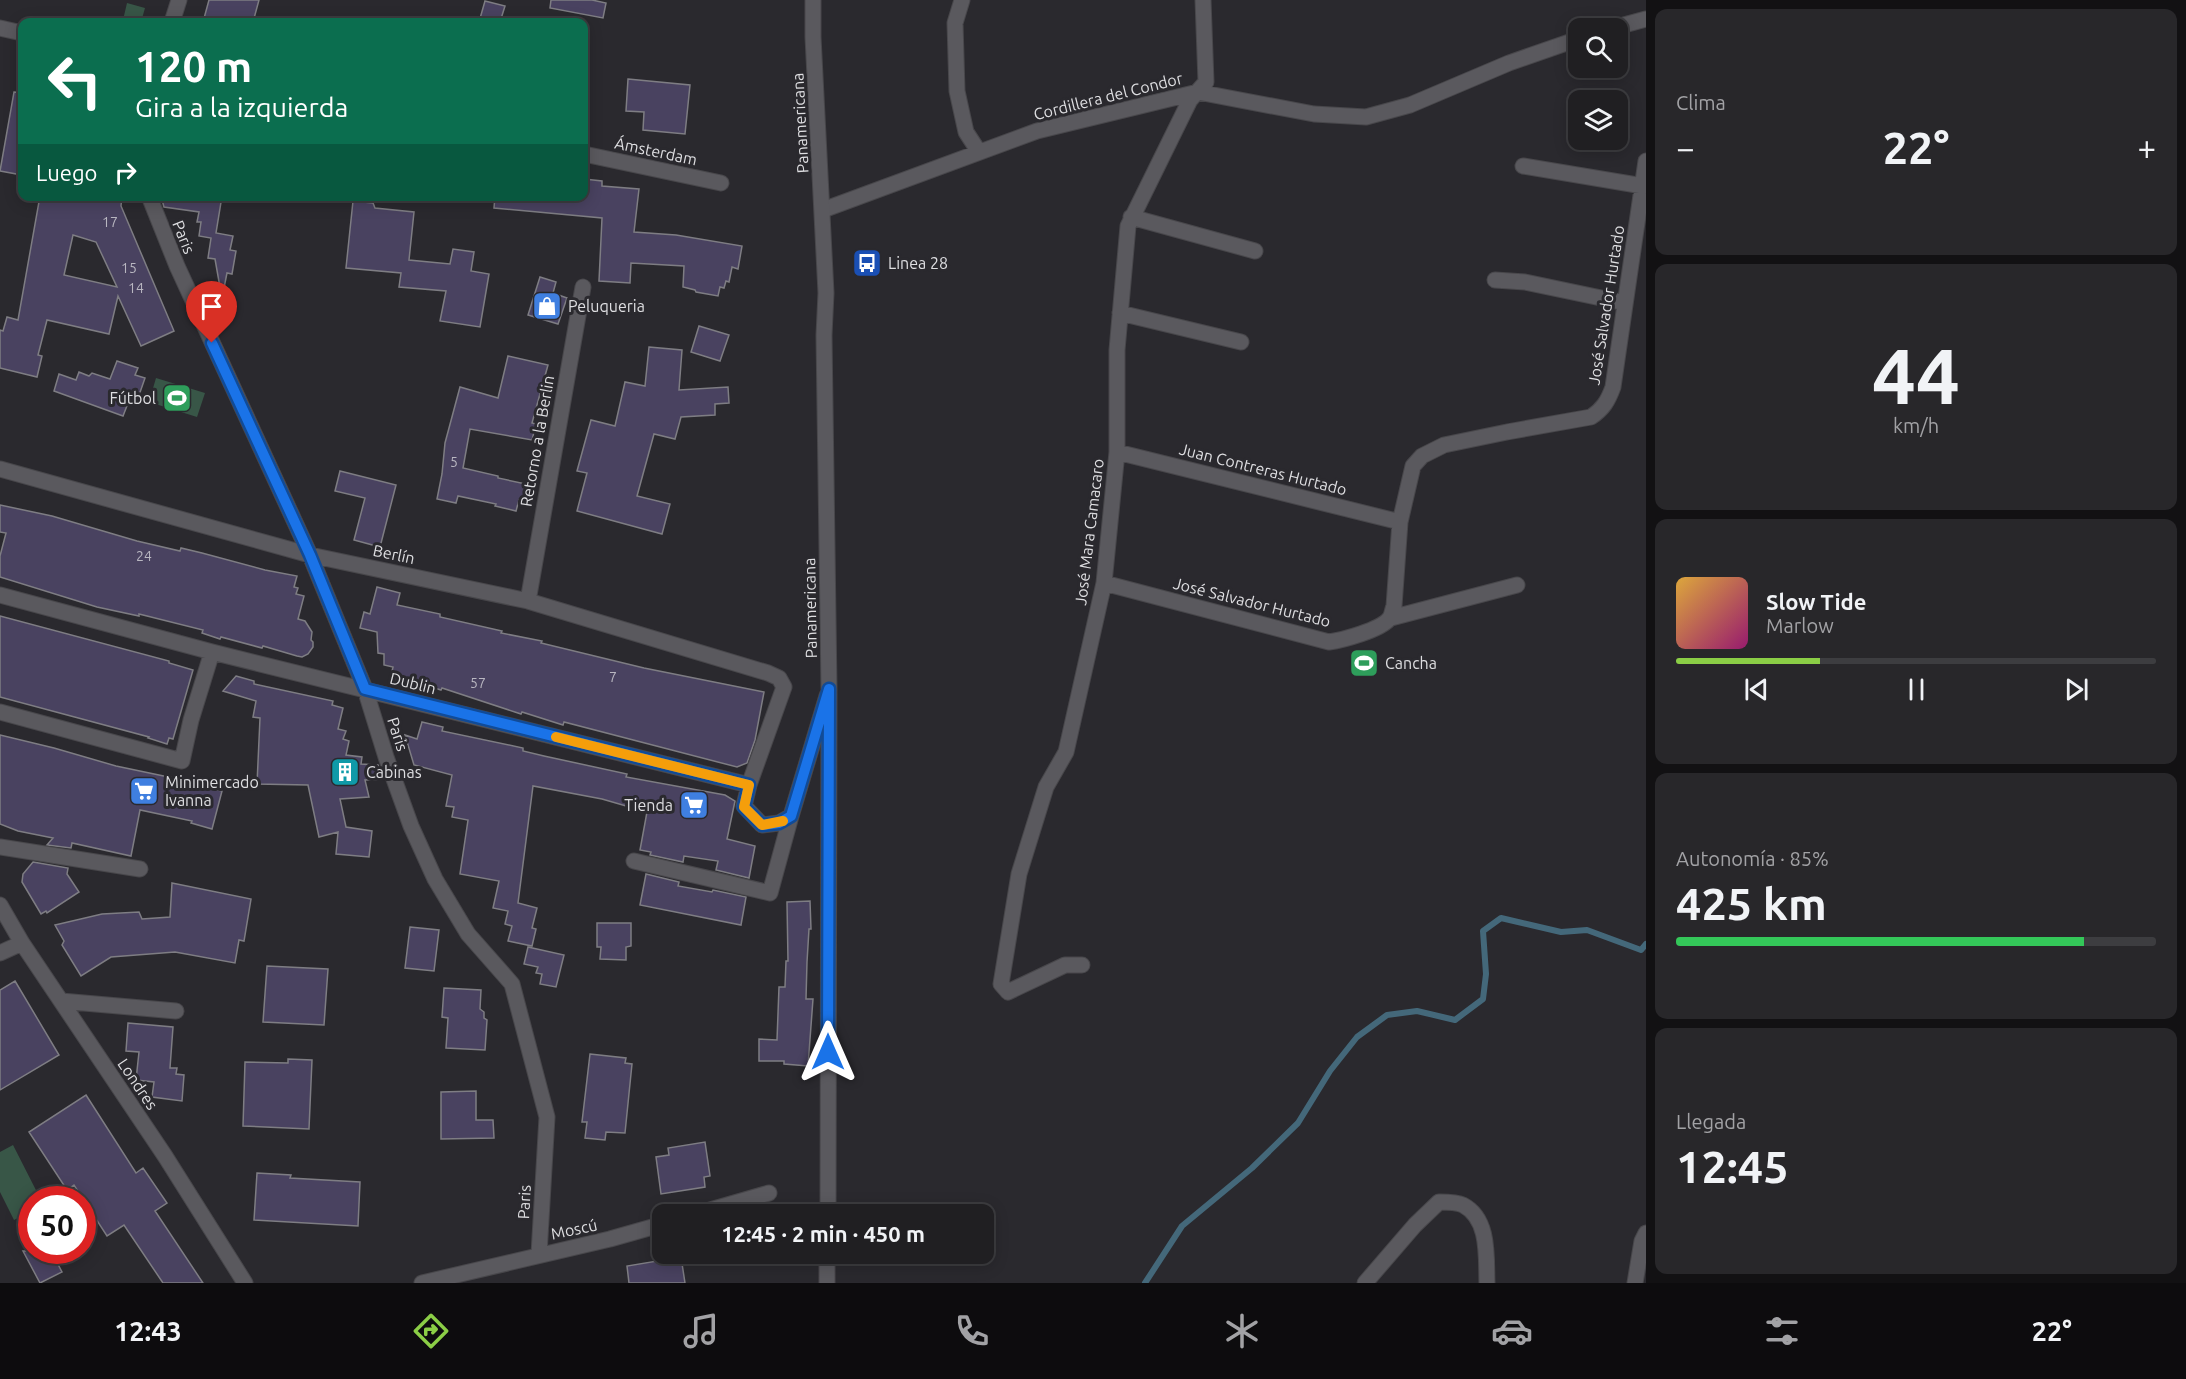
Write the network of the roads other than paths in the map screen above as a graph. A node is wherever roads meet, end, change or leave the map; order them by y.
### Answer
1 (179, 0) edge
2 (813, 0) edge
3 (962, 0) edge
4 (1203, 0) edge
5 (173, 18) edge
6 (1646, 19) edge
7 (1628, 24) edge
8 (0, 28) edge
9 (18, 32) edge
10 (1568, 42) edge
11 (1198, 92) junction
12 (979, 152) junction
13 (588, 154) edge
14 (1646, 161) edge
15 (1523, 166) dead end
16 (721, 183) dead end
17 (1642, 186) junction
18 (151, 201) edge
19 (823, 210) junction
20 (1131, 216) junction
21 (1254, 251) dead end
22 (1495, 280) dead end
23 (583, 287) dead end
24 (1625, 303) junction
25 (1120, 313) junction
26 (1240, 342) dead end
27 (1117, 452) junction
28 (0, 469) edge
29 (1400, 522) junction
30 (310, 555) junction
31 (1104, 583) junction
32 (1517, 585) dead end
33 (0, 595) edge
34 (528, 601) junction
35 (1391, 618) junction
36 (212, 652) junction
37 (365, 689) junction
38 (829, 689) junction
39 (0, 712) edge
40 (749, 785) junction
41 (791, 816) junction
42 (0, 847) edge
43 (634, 861) dead end
44 (140, 869) dead end
45 (0, 905) edge
46 (22, 943) junction
47 (0, 952) edge
48 (1082, 965) dead end
49 (61, 1001) junction
50 (176, 1011) dead end
51 (769, 1193) dead end
52 (731, 1204) edge
53 (828, 1204) edge
54 (652, 1227) edge
55 (1646, 1233) edge
56 (539, 1254) junction
57 (827, 1264) edge
58 (245, 1283) edge
59 (422, 1283) edge
60 (827, 1283) edge
61 (1365, 1283) edge
62 (1486, 1283) edge
63 (1635, 1283) edge

1 - 5 street
2 - 19 street, Panamericana
3 - 12 street
4 - 11 street, José Mara Camacaro
6 - 7 street
8 - 9 street
10 - 11 street, Cordillera del Condor
11 - 12 street, Cordillera del Condor
11 - 20 street, José Mara Camacaro
12 - 19 street, Cordillera del Condor
13 - 16 street, Ámsterdam
14 - 17 street, José Salvador Hurtado
15 - 17 street
17 - 24 street, José Salvador Hurtado
18 - 30 street, Paris
19 - 38 street, Panamericana
20 - 21 street
20 - 25 street, José Mara Camacaro
22 - 24 street
23 - 34 street, Retorno a la Berlin
24 - 29 street, José Salvador Hurtado
25 - 26 street
25 - 27 street, José Mara Camacaro
27 - 29 street, Juan Contreras Hurtado
27 - 31 street, José Mara Camacaro
28 - 30 street, Berlín
29 - 35 street, José Salvador Hurtado
30 - 34 street, Berlín
30 - 37 street, Paris
31 - 35 street, José Salvador Hurtado
31 - 48 street, José Mara Camacaro
32 - 35 street
33 - 36 street, Dublin
34 - 40 street, Berlín
36 - 37 street, Dublin
36 - 39 street
37 - 40 street, Dublin
37 - 56 street, Paris
38 - 41 street
38 - 53 street, Panamericana
40 - 41 street
41 - 43 street
42 - 44 street
45 - 46 street, Londres
46 - 47 street
46 - 49 street, Londres
49 - 50 street
49 - 58 street, Londres
51 - 52 street
54 - 56 street, Moscú
55 - 63 street
56 - 59 street, Moscú
57 - 60 street
61 - 62 street

